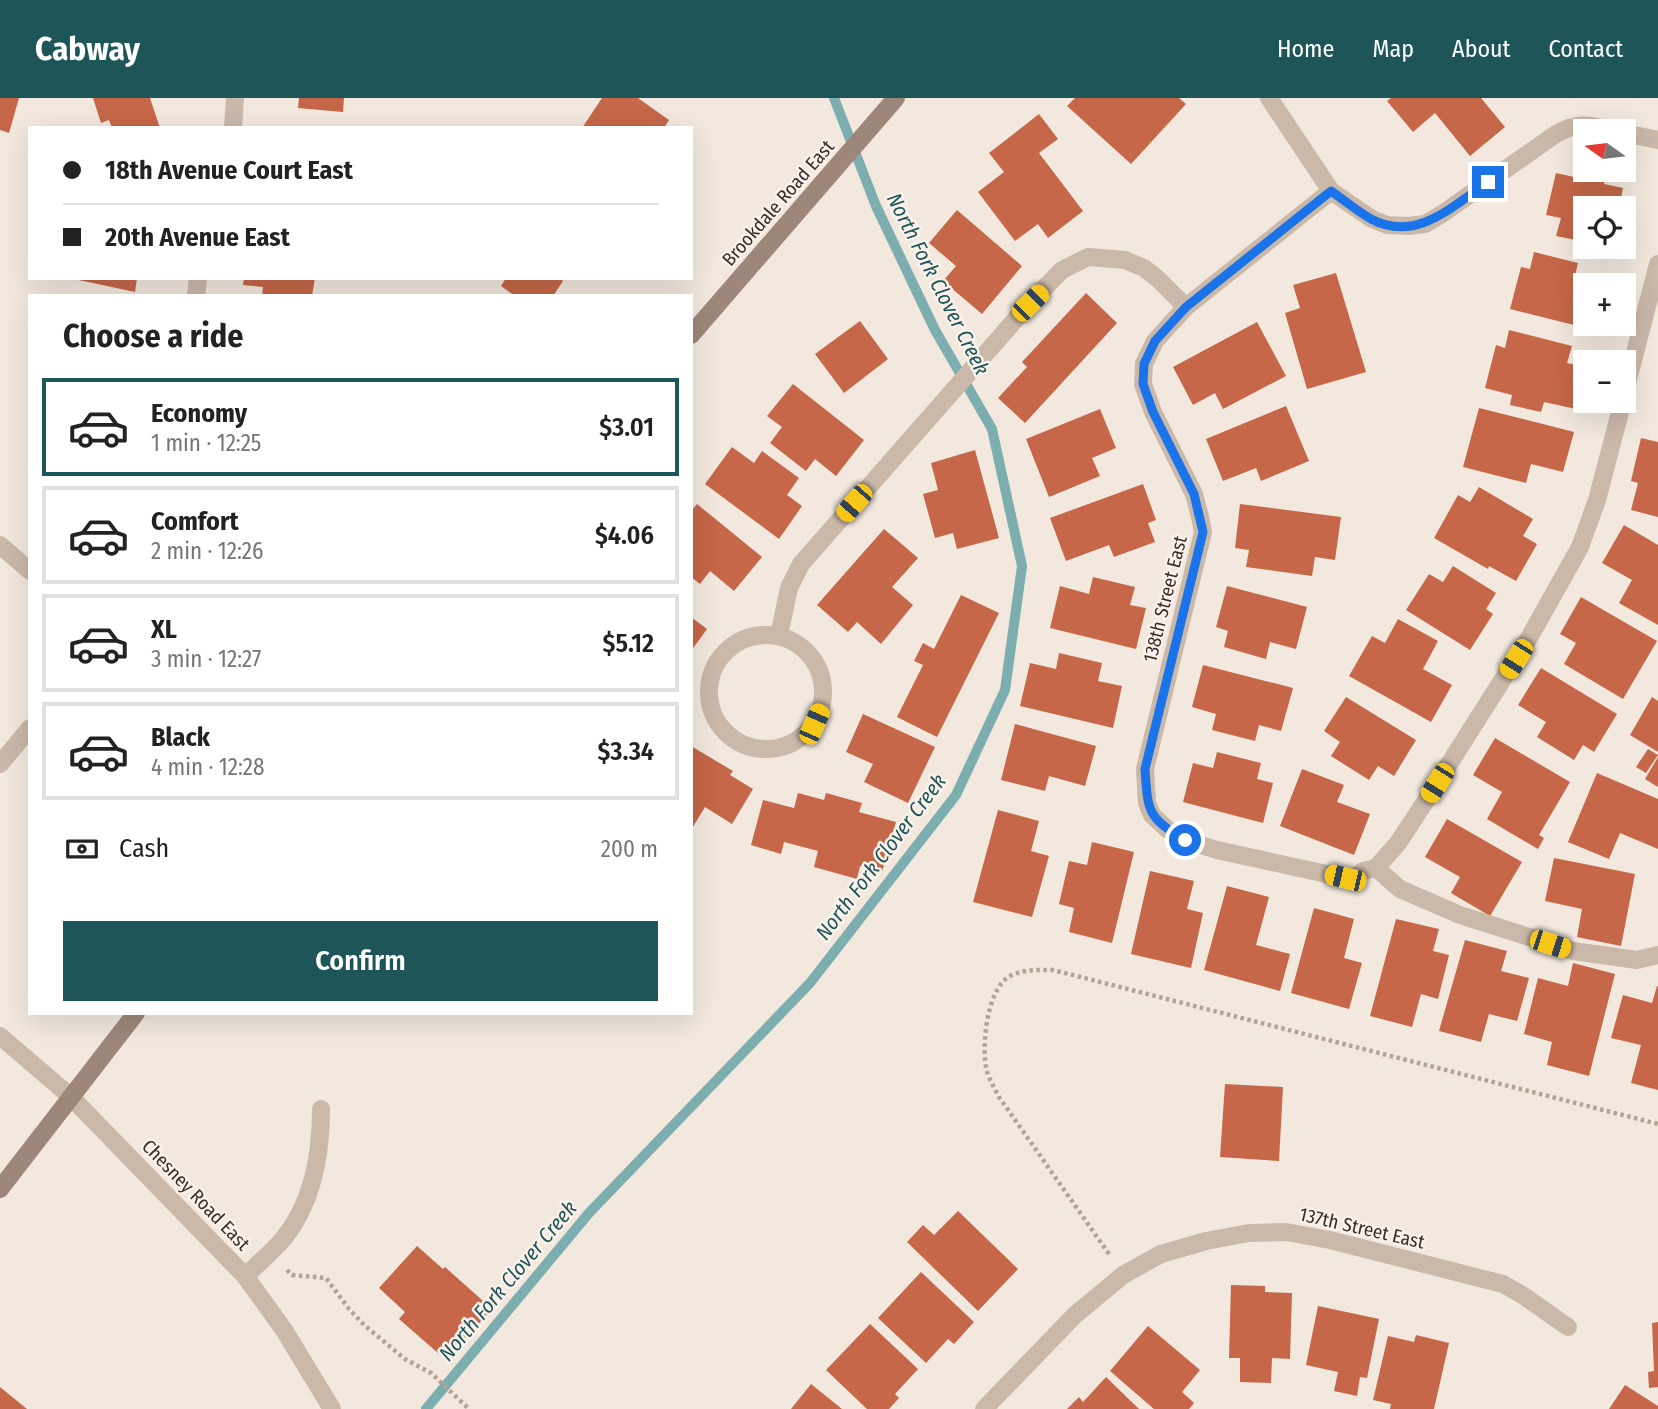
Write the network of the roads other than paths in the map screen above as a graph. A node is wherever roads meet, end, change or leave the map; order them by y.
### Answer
1 (235, 98) edge
2 (896, 98) edge
3 (1269, 98) edge
4 (233, 126) edge
5 (1573, 126) edge
6 (1636, 135) edge
7 (1658, 140) edge
8 (1331, 191) junction
9 (1658, 264) edge
10 (1186, 307) junction
11 (693, 333) edge
12 (1636, 350) edge
13 (1620, 413) edge
14 (0, 545) edge
15 (28, 569) edge
16 (779, 635) junction
17 (28, 730) edge
18 (0, 764) edge
19 (1370, 870) junction
20 (1658, 955) edge
21 (134, 1015) edge
22 (0, 1036) edge
23 (70, 1096) junction
24 (321, 1109) dead end
25 (0, 1189) edge
26 (244, 1276) junction
27 (1568, 1327) dead end
28 (332, 1409) edge
29 (984, 1409) edge

1 - 4 street
2 - 11 main road, Brookdale Road East
3 - 8 street
5 - 8 street
6 - 7 street
8 - 10 street, 138th Street East
9 - 12 street
10 - 16 street
10 - 19 street, 138th Street East
13 - 19 street
14 - 15 street
16 - 16 street
17 - 18 street
19 - 20 street
21 - 23 main road
22 - 23 street, Chesney Road East
23 - 25 main road
23 - 26 street, Chesney Road East
24 - 26 street
26 - 28 street, Chesney Road East
27 - 29 street, 137th Street East

